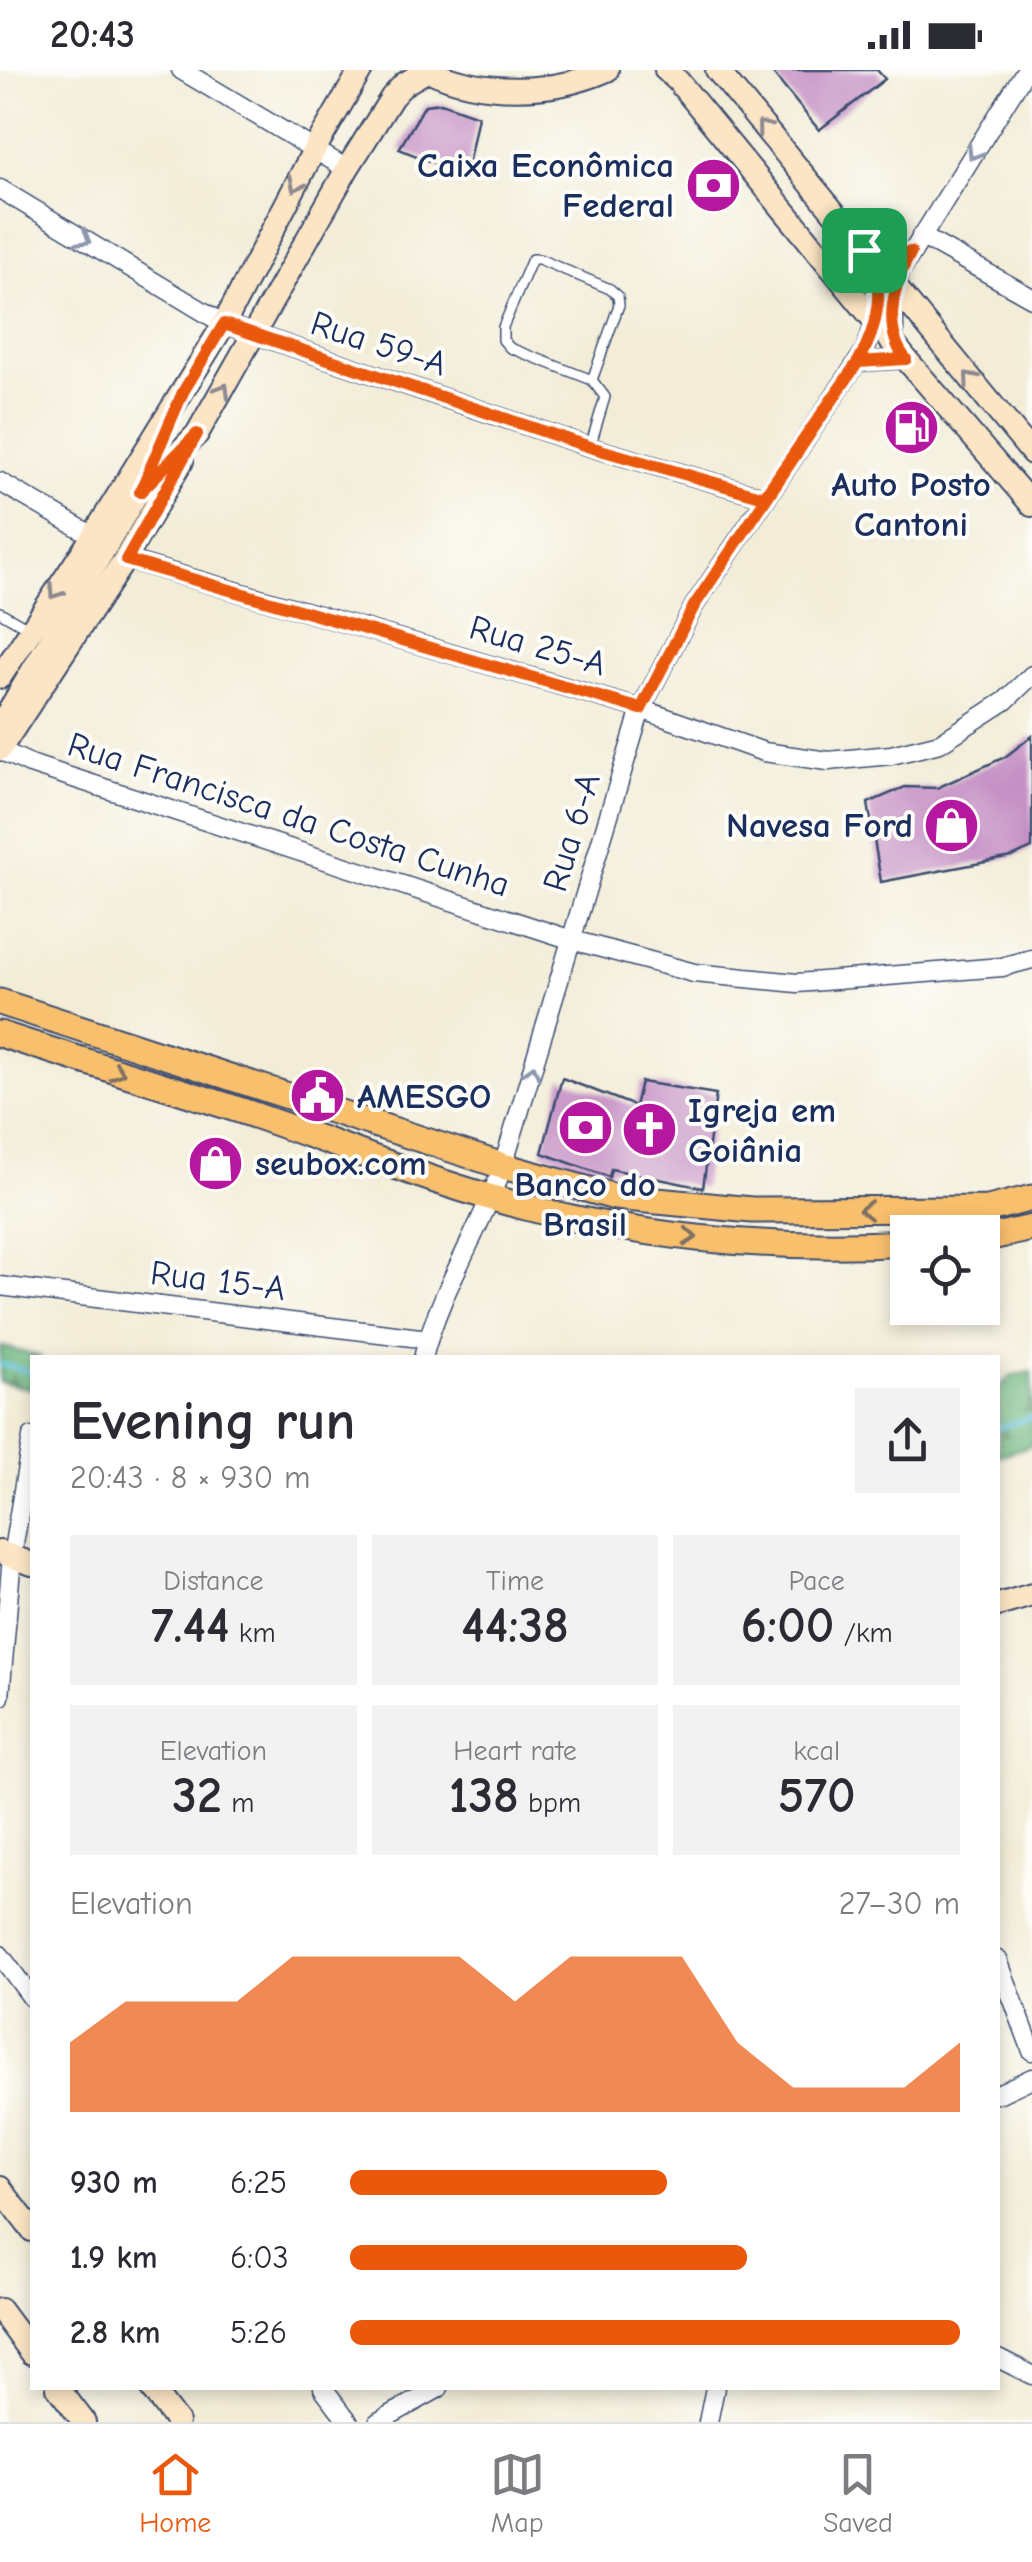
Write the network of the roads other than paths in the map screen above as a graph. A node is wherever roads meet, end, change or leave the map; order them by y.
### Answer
1 (180, 70) edge
2 (361, 70) edge
3 (428, 70) edge
4 (607, 70) edge
5 (666, 70) edge
6 (718, 70) edge
7 (1026, 70) edge
8 (314, 150) junction
9 (347, 169) junction
10 (0, 189) edge
11 (922, 236) junction
12 (911, 252) junction
13 (870, 258) junction
14 (895, 288) junction
15 (1032, 298) edge
16 (874, 321) junction
17 (224, 324) junction
18 (255, 336) junction
19 (900, 352) junction
20 (858, 362) junction
21 (592, 380) junction
22 (183, 392) junction
23 (197, 434) junction
24 (590, 447) junction
25 (1032, 452) edge
26 (0, 482) edge
27 (140, 492) junction
28 (764, 497) junction
29 (1032, 505) edge
30 (93, 536) junction
31 (126, 560) junction
32 (0, 612) edge
33 (30, 629) junction
34 (1032, 675) edge
35 (0, 677) edge
36 (641, 709) junction
37 (0, 726) edge
38 (0, 750) edge
39 (572, 940) junction
40 (1032, 959) edge
41 (0, 1002) edge
42 (0, 1034) edge
43 (250, 1086) junction
44 (244, 1112) junction
45 (503, 1166) junction
46 (492, 1198) junction
47 (1032, 1198) edge
48 (988, 1209) junction
49 (988, 1215) edge
50 (1032, 1228) edge
51 (1000, 1235) edge
52 (890, 1243) edge
53 (0, 1286) edge
54 (426, 1348) edge
55 (30, 1451) edge
56 (15, 1557) edge
57 (1032, 1595) edge
58 (1000, 1604) edge
59 (0, 1697) edge
60 (0, 1955) edge
61 (1000, 1965) edge
62 (30, 1995) edge
63 (1032, 2051) edge
64 (1032, 2078) edge
65 (1000, 2093) edge
66 (0, 2188) edge
67 (30, 2222) edge
68 (0, 2310) edge
69 (30, 2351) edge
70 (1000, 2359) edge
71 (1032, 2376) edge
72 (60, 2390) edge
73 (153, 2390) edge
74 (325, 2390) edge
75 (435, 2390) edge
76 (714, 2390) edge
77 (84, 2422) edge
78 (177, 2422) edge
79 (349, 2422) edge
80 (378, 2422) edge
81 (708, 2422) edge

1 - 8 street
2 - 8 main road
3 - 4 main road
3 - 9 main road
5 - 16 main road
13 -> 6 main road
7 -> 11 street
8 - 9 street
8 -> 17 main road
9 - 18 main road
10 -> 17 street, Rua 59-A
11 - 12 street
11 - 15 street
12 - 13 street
12 - 14 street
13 - 14 main road
13 - 16 street, Rua 6-A
14 - 19 street
25 -> 14 main road
16 - 19 main road
16 - 20 street, Rua 6-A
17 - 18 street, Rua 59-A
17 - 22 main road
23 -> 18 main road
18 - 24 street, Rua 59-A
19 - 20 street
19 - 29 main road
20 - 28 street, Rua 6-A
21 - 21 lane
21 - 24 lane
22 - 27 main road
22 - 30 main road
23 - 27 main road
23 - 31 main road
24 - 28 street, Rua 59-A
26 - 30 street
27 - 37 main road
28 - 36 street, Rua 6-A
30 -> 33 main road
31 - 36 street, Rua 25-A
31 - 38 main road
32 - 33 lane
33 - 35 main road
34 - 36 street, Rua 25-A
36 - 39 street, Rua 6-A
38 - 39 street, Rua Francisca da Costa Cunha
39 - 40 street, Rua Francisca da Costa Cunha
45 -> 39 street, Rua 6-A
41 - 43 main road
42 -> 44 main road
43 - 44 main road
43 - 45 main road
44 - 46 main road
45 - 46 street, Rua 6-A
48 -> 45 main road
46 -> 52 main road
46 - 54 street, Rua 6-A
47 - 48 main road
48 - 49 main road
50 - 51 main road
53 - 54 street, Rua 15-A
55 - 56 street
56 - 59 street
57 - 58 main road
60 - 62 street
61 - 63 street
64 - 65 street
66 - 67 main road
68 - 69 main road
70 - 71 street
72 - 77 main road
73 - 78 main road
74 - 79 street
75 - 80 street
76 - 81 street

